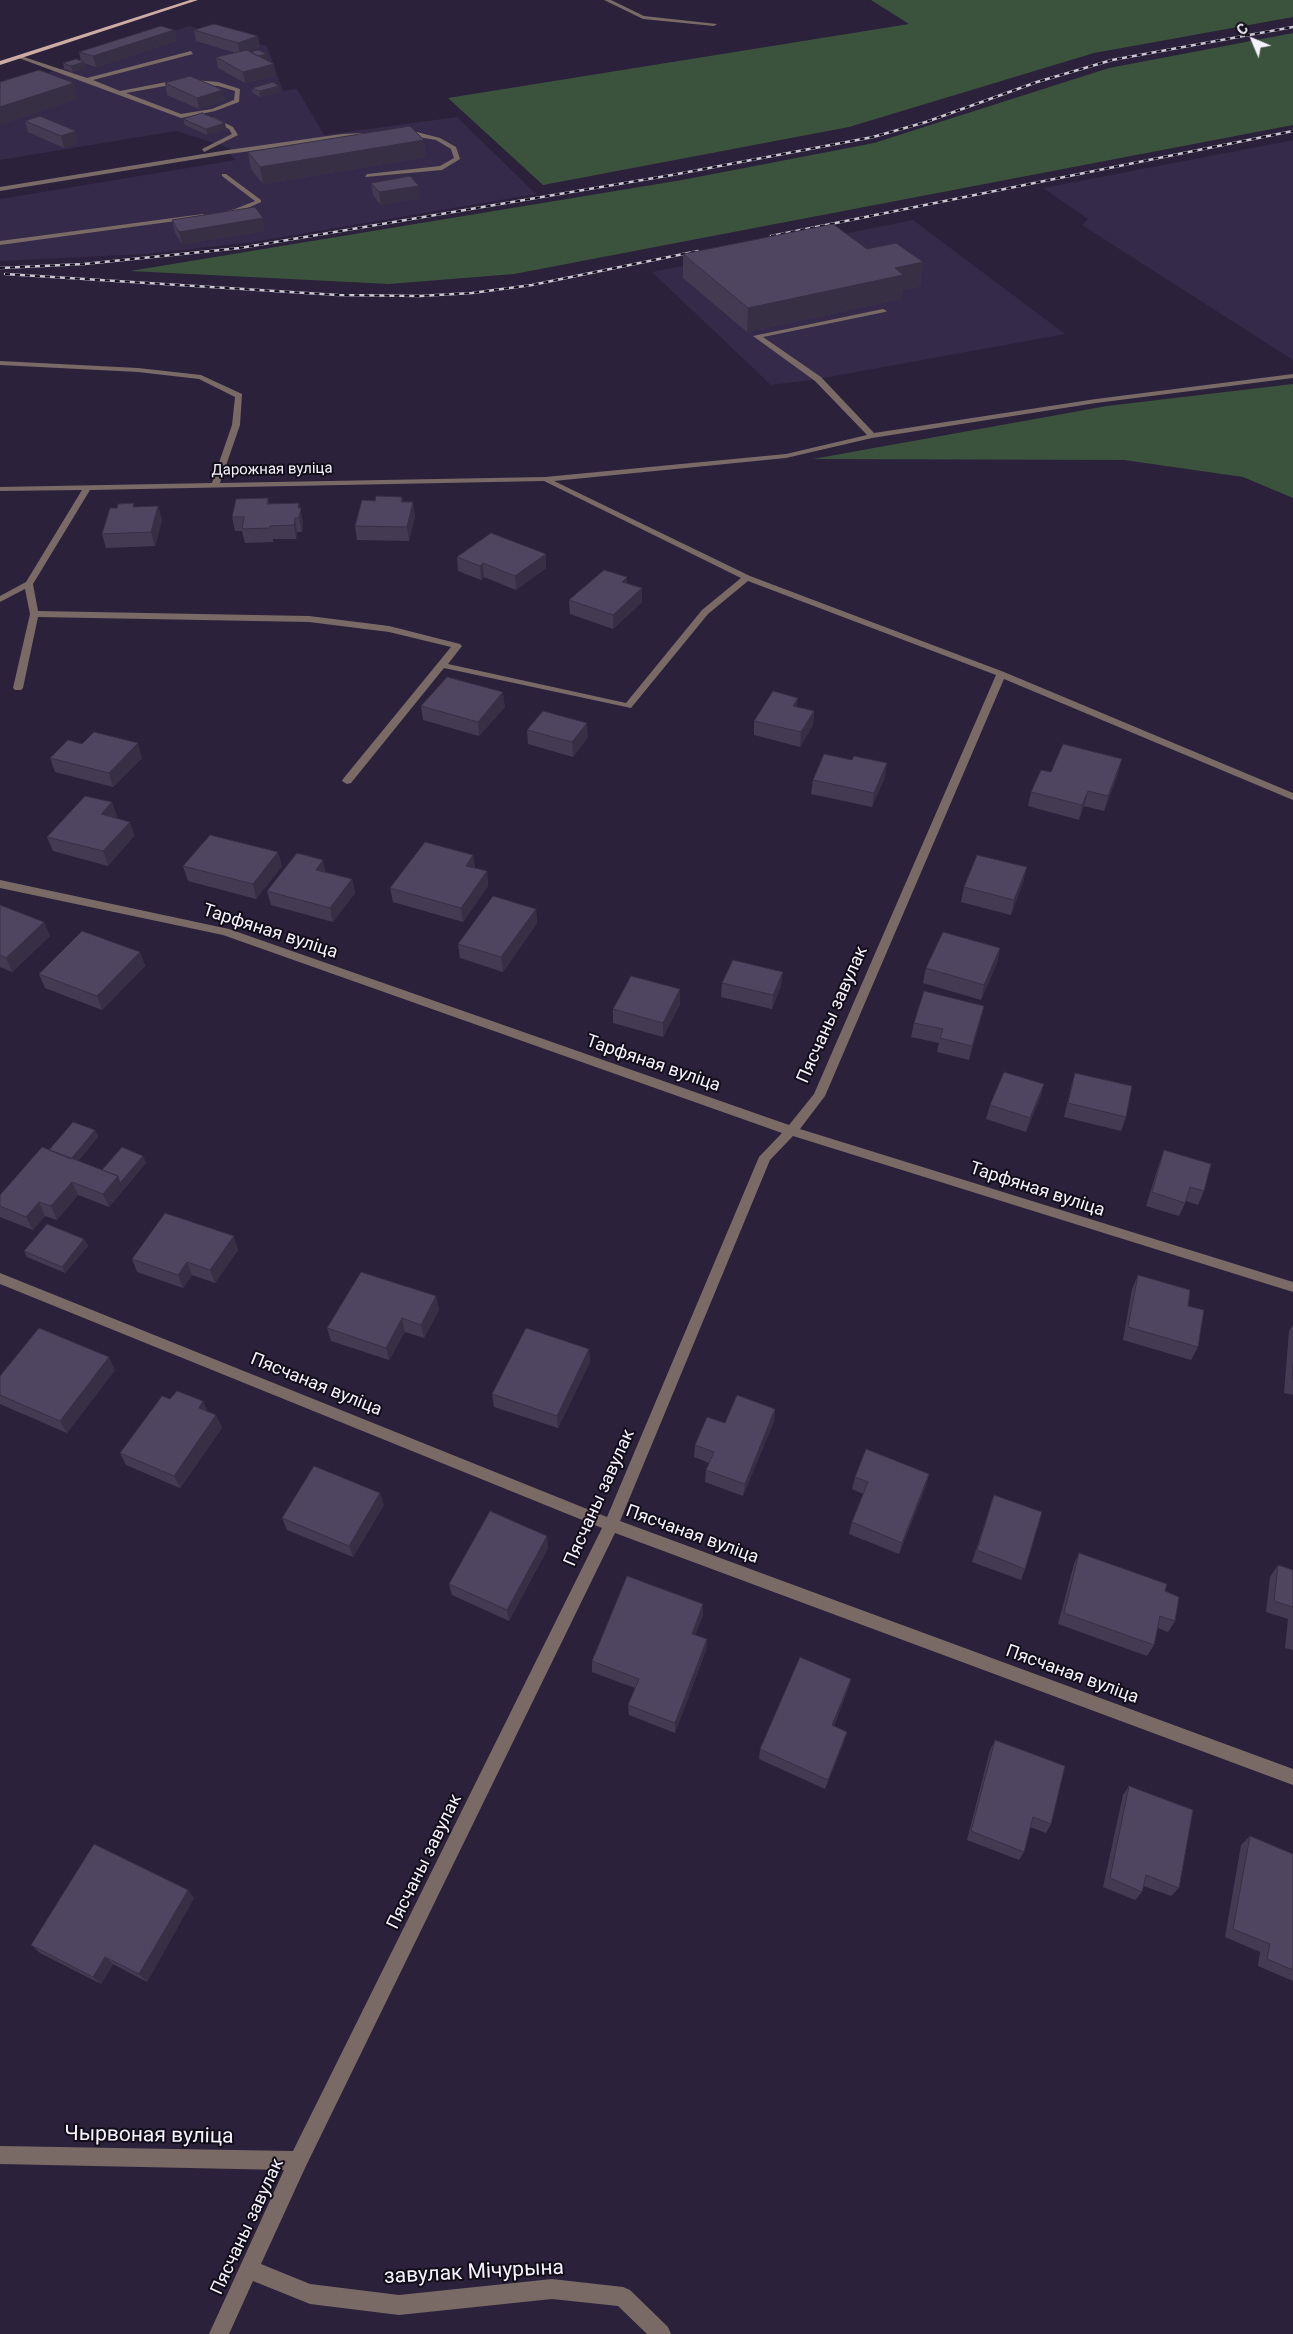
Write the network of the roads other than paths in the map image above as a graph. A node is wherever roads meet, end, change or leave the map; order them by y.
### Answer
1 (195, 0) edge
2 (607, 0) edge
3 (714, 24) dead end
4 (191, 53) dead end
5 (19, 57) junction
6 (0, 63) edge
7 (87, 80) junction
8 (120, 92) junction
9 (211, 118) edge
10 (396, 134) edge
11 (369, 135) edge
12 (176, 160) junction
13 (224, 175) dead end
14 (367, 176) edge
15 (0, 189) edge
16 (217, 214) edge
17 (207, 215) edge
18 (0, 243) edge
19 (883, 311) edge
20 (0, 363) edge
21 (1293, 376) edge
22 (872, 436) junction
23 (545, 479) junction
24 (215, 485) junction
25 (88, 487) junction
26 (0, 489) edge
27 (747, 578) junction
28 (29, 584) junction
29 (0, 600) edge
30 (34, 614) junction
31 (442, 665) junction
32 (1001, 674) junction
33 (18, 688) dead end
34 (347, 781) dead end
35 (1293, 798) edge
36 (0, 884) edge
37 (791, 1131) junction
38 (0, 1278) edge
39 (1293, 1288) edge
40 (611, 1525) junction
41 (1293, 1777) edge
42 (0, 2156) edge
43 (298, 2161) junction
44 (249, 2269) junction
45 (219, 2334) edge
46 (661, 2334) edge

1 - 5 main road
2 - 3 street
4 - 7 street
5 - 6 main road
5 - 7 street
7 - 8 street
8 - 8 street
9 - 12 street
10 - 14 street
11 - 12 street
12 - 15 street
13 - 16 street
17 - 18 street
19 - 22 street
20 - 24 street
21 - 22 street, Дарожная вуліца
22 - 23 street, Дарожная вуліца
23 - 24 street, Дарожная вуліца
23 - 27 street
24 - 25 street, Дарожная вуліца
25 - 26 street, Дарожная вуліца
25 - 28 street
27 - 31 street
27 - 32 street
28 - 29 street
28 - 30 street
30 - 31 street
30 - 33 street
31 - 34 street
32 - 35 street
32 - 37 street, Пясчаны завулак
36 - 37 street, Тарфяная вуліца
37 - 39 street, Тарфяная вуліца
37 - 40 street, Пясчаны завулак
38 - 40 street, Пясчаная вуліца
40 - 41 street, Пясчаная вуліца
40 - 43 street, Пясчаны завулак
42 - 43 street, Чырвоная вуліца
43 - 44 street, Пясчаны завулак
44 - 45 street, Пясчаны завулак
44 - 46 street, завулак Мічурына

